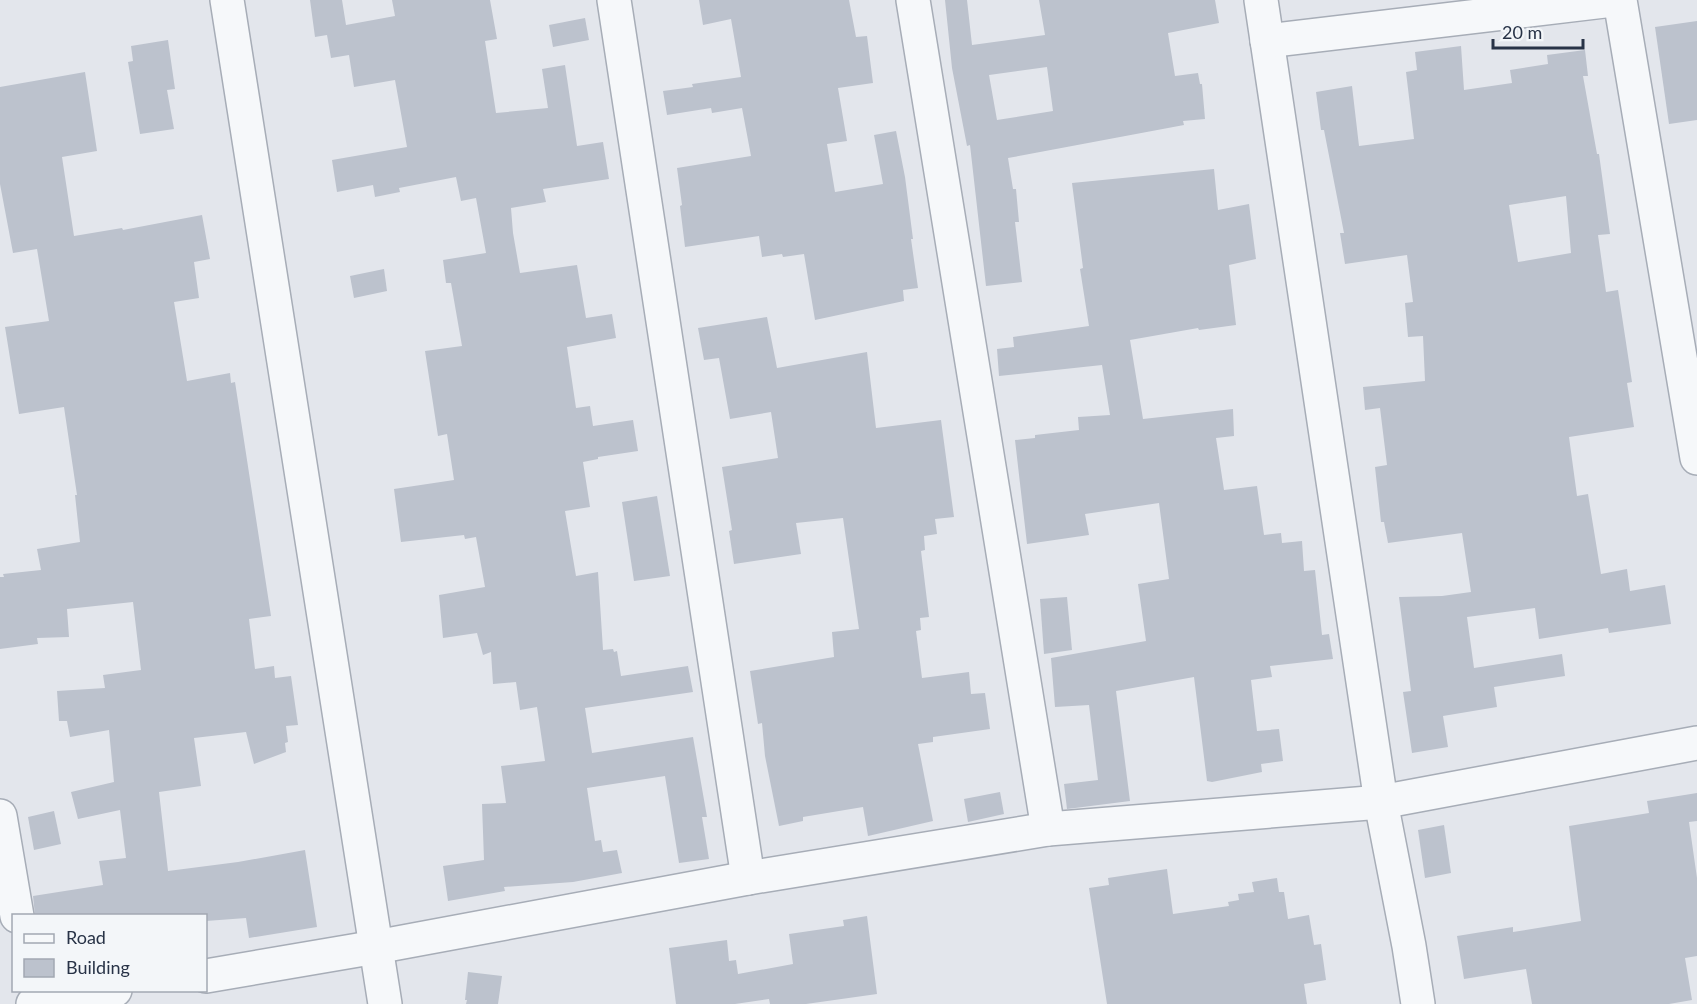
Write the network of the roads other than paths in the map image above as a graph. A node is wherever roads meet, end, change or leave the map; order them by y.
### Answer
1 (227, 0) edge
2 (614, 0) edge
3 (913, 0) edge
4 (1261, 0) edge
5 (1613, 0) edge
6 (1620, 0) edge
7 (1267, 41) junction
8 (1697, 458) edge
9 (1697, 743) edge
10 (1381, 802) junction
11 (0, 816) edge
12 (1048, 830) junction
13 (747, 878) junction
14 (17, 914) edge
15 (376, 947) junction
16 (207, 975) edge
17 (103, 992) edge
18 (32, 1004) edge
19 (385, 1004) edge
20 (1418, 1004) edge

1 - 15 street
2 - 13 street
3 - 12 street
4 - 7 street
5 - 7 street
6 - 8 street
7 - 10 street
9 - 10 street
10 - 12 street
10 - 20 street
11 - 14 street
12 - 13 street
13 - 15 street
15 - 16 street
15 - 19 street
17 - 18 street

